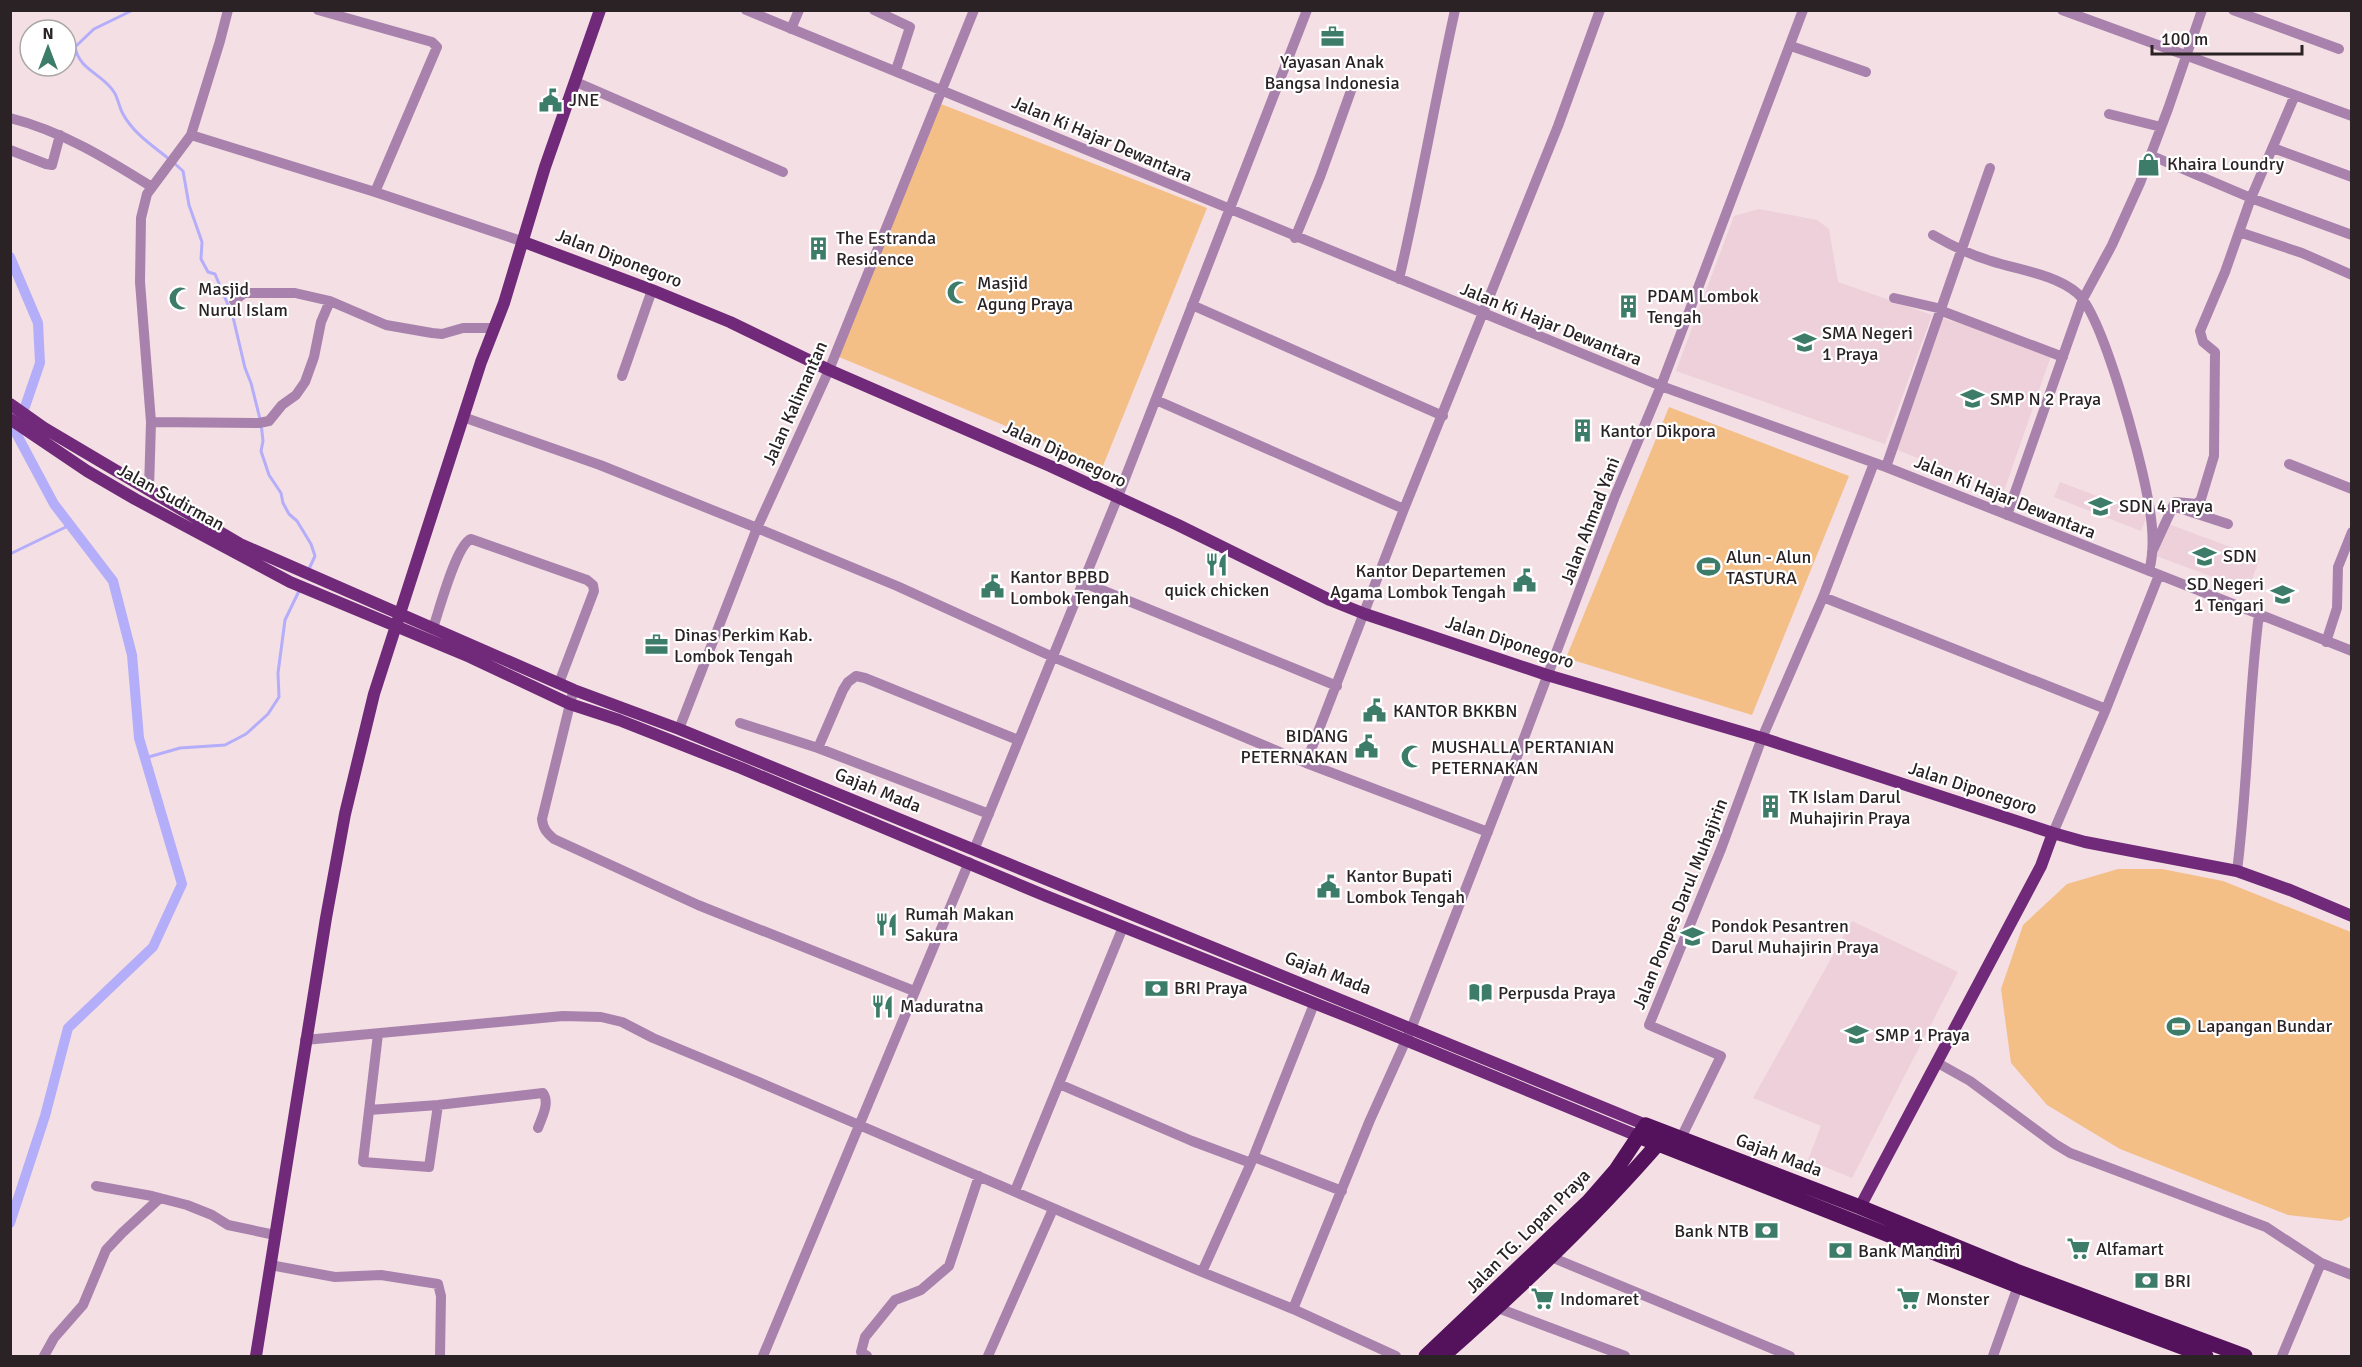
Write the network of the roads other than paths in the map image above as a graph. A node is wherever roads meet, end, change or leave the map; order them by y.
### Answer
1 (228, 10) edge
2 (318, 10) edge
3 (600, 10) edge
4 (746, 10) edge
5 (799, 10) edge
6 (874, 10) edge
7 (974, 10) edge
8 (1307, 10) edge
9 (1455, 10) edge
10 (1600, 10) edge
11 (1803, 10) edge
12 (2062, 10) edge
13 (2202, 10) edge
14 (2234, 10) edge
15 (791, 29) junction
16 (1791, 46) junction
17 (2339, 49) dead end
18 (2186, 56) junction
19 (896, 70) junction
20 (1866, 72) dead end
21 (576, 82) junction
22 (1353, 85) dead end
23 (942, 90) junction
24 (2295, 95) junction
25 (2109, 114) dead end
26 (2352, 116) edge
27 (10, 118) edge
28 (2161, 127) junction
29 (60, 135) junction
30 (191, 135) junction
31 (2273, 148) junction
32 (10, 150) edge
33 (2150, 155) junction
34 (1990, 168) dead end
35 (783, 172) dead end
36 (2352, 177) edge
37 (152, 187) junction
38 (375, 192) junction
39 (2251, 198) junction
40 (1229, 210) junction
41 (2239, 232) junction
42 (1933, 235) dead end
43 (2352, 235) edge
44 (1295, 238) junction
45 (524, 242) junction
46 (1961, 250) junction
47 (2352, 275) edge
48 (1399, 279) junction
49 (652, 290) junction
50 (1894, 298) dead end
51 (2084, 299) junction
52 (234, 301) dead end
53 (330, 301) junction
54 (1192, 305) junction
55 (1942, 310) junction
56 (1482, 314) junction
57 (493, 328) junction
58 (2063, 357) junction
59 (829, 370) junction
60 (622, 376) dead end
61 (1661, 386) junction
62 (1156, 400) junction
63 (10, 404) edge
64 (1443, 416) junction
65 (463, 417) junction
66 (10, 420) edge
67 (150, 422) junction
68 (41, 433) junction
69 (1874, 463) junction
70 (2289, 464) dead end
71 (1886, 467) junction
72 (149, 489) junction
73 (2352, 489) edge
74 (1117, 498) junction
75 (2174, 506) junction
76 (1404, 509) junction
77 (2007, 515) junction
78 (2228, 524) dead end
79 (757, 528) junction
80 (2352, 532) edge
81 (2152, 552) junction
82 (2154, 573) junction
83 (1082, 582) junction
84 (1823, 597) junction
85 (358, 610) joint
86 (402, 614) junction
87 (1365, 614) junction
88 (2259, 614) junction
89 (396, 628) junction
90 (433, 628) junction
91 (2326, 642) junction
92 (2352, 651) edge
93 (1053, 657) junction
94 (1547, 675) junction
95 (559, 683) junction
96 (1337, 686) junction
97 (574, 690) junction
98 (570, 704) junction
99 (2106, 709) junction
100 (740, 723) dead end
101 (679, 729) junction
102 (1762, 738) junction
103 (1018, 740) junction
104 (818, 748) junction
105 (1306, 763) junction
106 (789, 781) junction
107 (989, 814) junction
108 (1488, 831) junction
109 (2053, 833) junction
110 (974, 850) junction
111 (969, 862) junction
112 (2237, 871) junction
113 (2351, 915) edge
114 (1123, 927) junction
115 (1223, 960) junction
116 (914, 992) junction
117 (1314, 1004) junction
118 (1411, 1029) junction
119 (378, 1034) junction
120 (305, 1040) junction
121 (1405, 1042) junction
122 (1936, 1062) junction
123 (1059, 1084) junction
124 (438, 1105) junction
125 (369, 1110) junction
126 (860, 1125) junction
127 (538, 1128) dead end
128 (1642, 1131) junction
129 (1682, 1138) junction
130 (1662, 1139) junction
131 (1253, 1160) junction
132 (979, 1176) junction
133 (96, 1186) dead end
134 (1015, 1191) junction
135 (1342, 1191) junction
136 (160, 1198) junction
137 (1860, 1207) junction
138 (1053, 1209) junction
139 (275, 1235) junction
140 (1551, 1257) junction
141 (2321, 1263) junction
142 (270, 1265) junction
143 (1202, 1272) junction
144 (2352, 1275) edge
145 (2018, 1286) junction
146 (1498, 1308) junction
147 (1293, 1309) junction
148 (2175, 1345) edge
149 (44, 1356) edge
150 (256, 1356) edge
151 (440, 1356) edge
152 (763, 1356) edge
153 (867, 1356) edge
154 (988, 1356) edge
155 (1396, 1356) edge
156 (1426, 1356) edge
157 (1443, 1356) edge
158 (1625, 1356) edge
159 (1790, 1356) edge
160 (1993, 1356) edge
161 (2206, 1356) edge
162 (2245, 1356) edge
163 (2282, 1356) edge

1 - 30 street
2 - 38 street
3 - 21 main road
4 - 15 street, Jalan Ki Hajar Dewantara
5 - 15 street
6 - 19 street
7 - 23 street, Jalan Kalimantan
8 - 40 street
9 - 48 street
10 - 56 street
11 - 16 street, Jalan Ahmad Yani
12 - 18 street
13 - 18 street
14 - 17 street
15 - 19 street, Jalan Ki Hajar Dewantara
16 - 20 street
16 - 61 street, Jalan Ahmad Yani
18 - 24 street
18 - 28 street
19 - 23 street, Jalan Ki Hajar Dewantara
21 - 35 street
21 - 45 main road
22 - 44 street
23 - 40 street, Jalan Ki Hajar Dewantara
23 - 59 street, Jalan Kalimantan
24 - 26 street
24 - 31 street
25 - 28 street
27 - 29 street
28 - 33 street
29 - 32 street
29 - 37 street
30 - 37 street
30 - 38 street
31 - 36 street
31 - 39 street
33 - 39 street
33 - 51 street
34 - 46 street
37 - 67 street
38 - 45 street
39 - 41 street
39 - 43 street
40 - 44 street, Jalan Ki Hajar Dewantara
40 - 54 street
41 - 47 street
41 - 75 street
42 - 46 street
44 - 48 street, Jalan Ki Hajar Dewantara
45 - 49 main road, Jalan Diponegoro
45 - 57 main road
46 - 51 street
46 - 55 street
48 - 56 street, Jalan Ki Hajar Dewantara
49 - 59 main road, Jalan Diponegoro
49 - 60 street
50 - 55 street
51 - 58 street
51 - 81 street
52 - 53 street
53 - 57 street
53 - 67 street
54 - 62 street
54 - 64 street
55 - 58 street
55 - 71 street
56 - 61 street, Jalan Ki Hajar Dewantara
56 - 64 street
57 - 65 main road
58 - 77 street
59 - 74 main road, Jalan Diponegoro
59 - 79 street, Jalan Kalimantan
61 - 69 street, Jalan Ki Hajar Dewantara
61 - 94 street, Jalan Ahmad Yani
62 - 74 street
62 - 76 street
63 - 68 main road
64 - 76 street
65 - 79 street
65 - 86 main road
66 - 68 main road
67 - 72 street
68 - 72 main road, Gajah Mada
68 - 85 main road, Jalan Sudirman
69 - 71 street, Jalan Ki Hajar Dewantara
69 - 84 street
70 - 73 street
71 - 77 street, Jalan Ki Hajar Dewantara
72 - 86 main road, Gajah Mada
74 - 83 street
74 - 87 main road, Jalan Diponegoro
75 - 78 street
75 - 81 street
76 - 87 street
77 - 82 street, Jalan Ki Hajar Dewantara
79 - 93 street
79 - 101 street, Jalan Kalimantan
80 - 91 street
81 - 82 street
82 - 88 street, Jalan Ki Hajar Dewantara
82 - 99 street
83 - 93 street
83 - 96 street
84 - 99 street
84 - 102 street
85 - 89 main road, Gajah Mada
86 - 89 main road
86 - 90 main road, Gajah Mada
87 - 94 main road, Jalan Diponegoro
87 - 96 street
88 - 91 street, Jalan Ki Hajar Dewantara
88 - 112 street
89 - 98 main road, Gajah Mada
89 - 120 main road
90 - 95 main road, Gajah Mada
90 - 95 street
91 - 92 street, Jalan Ki Hajar Dewantara
93 - 103 street
93 - 105 street
94 - 102 main road, Jalan Diponegoro
94 - 108 street, Jalan Ahmad Yani
95 - 97 main road, Gajah Mada
96 - 105 street
97 - 98 street
97 - 101 main road, Gajah Mada
98 - 106 main road, Gajah Mada
98 - 116 street
99 - 109 street
100 - 104 street
101 - 106 main road, Gajah Mada
102 - 109 main road, Jalan Diponegoro
102 - 129 street, Jalan Ponpes Darul Muhajirin
103 - 104 street
103 - 107 street
104 - 107 street
105 - 108 street
106 - 110 main road, Gajah Mada
106 - 111 main road, Gajah Mada
107 - 110 street
108 - 118 street, Jalan Ahmad Yani
109 - 112 main road, Jalan Diponegoro
109 - 122 main road
110 - 115 main road, Gajah Mada
111 - 114 main road, Gajah Mada
111 - 116 street
112 - 113 main road, Jalan Diponegoro
114 - 115 main road, Gajah Mada
114 - 123 street
115 - 117 main road, Gajah Mada
115 - 118 main road, Gajah Mada
116 - 126 street
117 - 121 main road, Gajah Mada
117 - 131 street
118 - 121 street, Jalan Ahmad Yani
118 - 128 main road, Gajah Mada
119 - 120 street
119 - 125 street
119 - 126 street
120 - 139 main road
121 - 128 main road, Gajah Mada
121 - 135 street, Jalan Ahmad Yani
122 - 137 main road
122 - 141 street
123 - 131 street
123 - 134 street
124 - 125 street
124 - 125 street
124 - 127 street
126 - 132 street
126 - 152 street
128 - 130 highway, Gajah Mada
128 - 156 highway, Jalan TG. Lopan Praya
129 - 130 highway, Gajah Mada
129 - 137 highway, Gajah Mada
130 - 140 highway, Jalan TG. Lopan Praya
130 - 145 highway, Gajah Mada
131 - 135 street
131 - 143 street
132 - 134 street
132 - 153 street
133 - 136 street
134 - 138 street
135 - 147 street, Jalan Ahmad Yani
136 - 139 street
136 - 149 street
137 - 148 highway, Gajah Mada
138 - 143 street
138 - 154 street
139 - 142 main road
140 - 146 highway, Jalan TG. Lopan Praya
140 - 159 street
141 - 144 street
141 - 163 street
142 - 150 main road
142 - 151 street
143 - 147 street
145 - 148 highway, Gajah Mada
145 - 160 street
146 - 157 highway, Jalan TG. Lopan Praya
146 - 158 street
147 - 155 street
148 - 161 highway, Gajah Mada
148 - 162 highway, Gajah Mada

